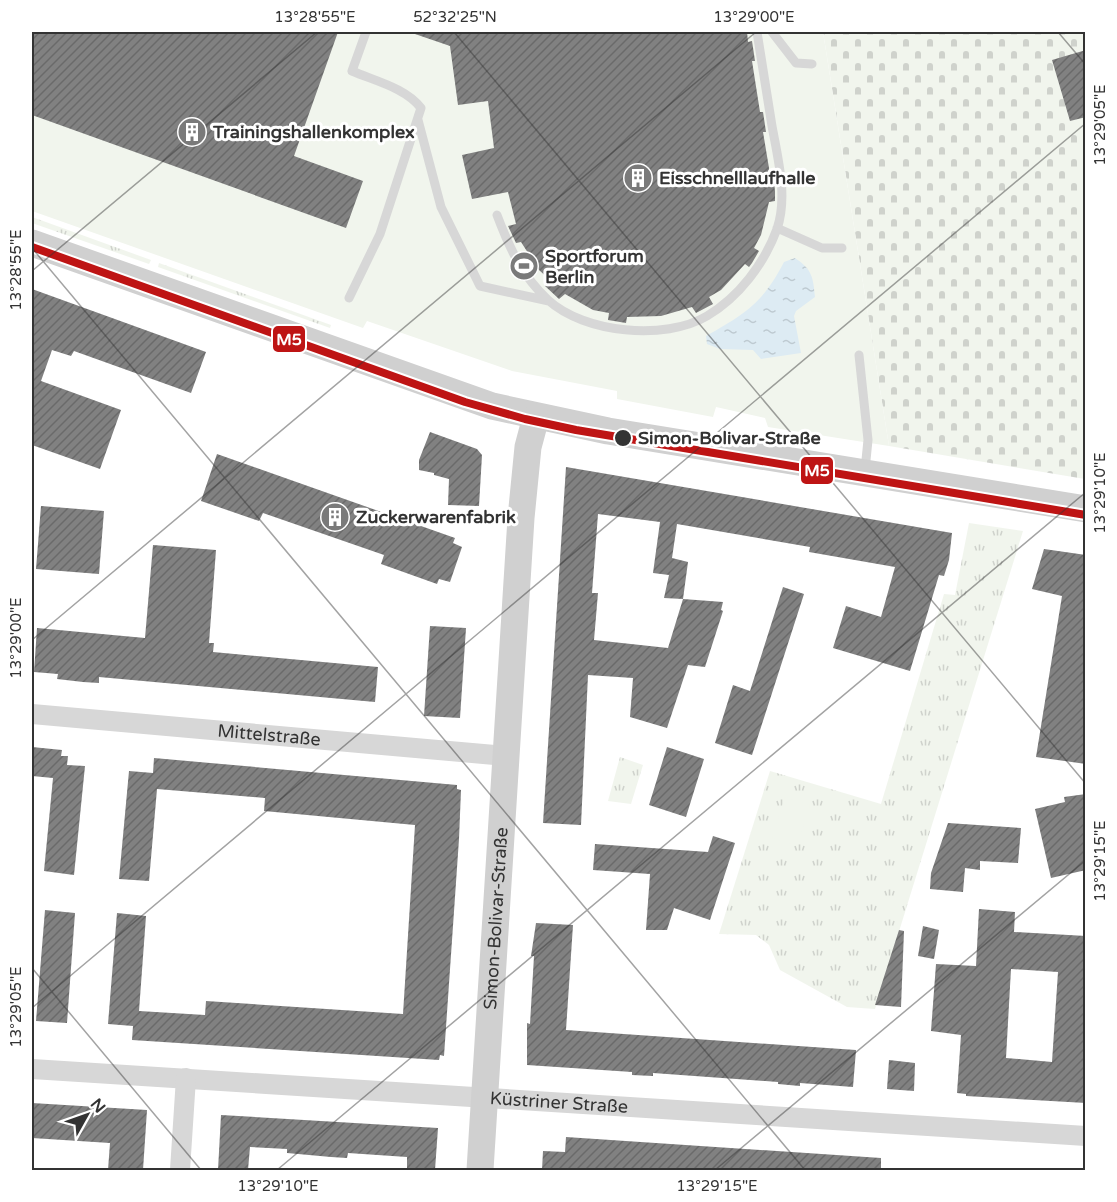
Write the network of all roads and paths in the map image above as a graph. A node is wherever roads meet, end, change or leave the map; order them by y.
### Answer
1 (366, 32) edge
2 (758, 32) edge
3 (772, 32) edge
4 (812, 64) dead end
5 (418, 120) junction
6 (497, 215) dead end
7 (777, 228) junction
8 (32, 243) edge
9 (842, 248) dead end
10 (349, 298) dead end
11 (549, 301) junction
12 (859, 355) dead end
13 (536, 417) junction
14 (865, 472) junction
15 (1086, 509) edge
16 (32, 714) edge
17 (506, 756) junction
18 (32, 1069) edge
19 (186, 1078) junction
20 (484, 1097) junction
21 (1086, 1136) edge
22 (180, 1170) edge
23 (480, 1170) edge

1 - 5 lane
2 - 7 lane
3 - 4 lane
5 - 10 lane
5 - 11 lane
6 - 11 lane
7 - 9 lane
7 - 11 lane
8 - 13 main road
12 - 14 lane
13 - 14 main road
13 - 17 main road, Simon-Bolivar-Straße
14 - 15 main road
16 - 17 street, Mittelstraße
17 - 20 main road, Simon-Bolivar-Straße
18 - 19 street, Küstriner Straße
19 - 20 street, Küstriner Straße
19 - 22 street
20 - 21 street, Küstriner Straße
20 - 23 main road, Simon-Bolivar-Straße

